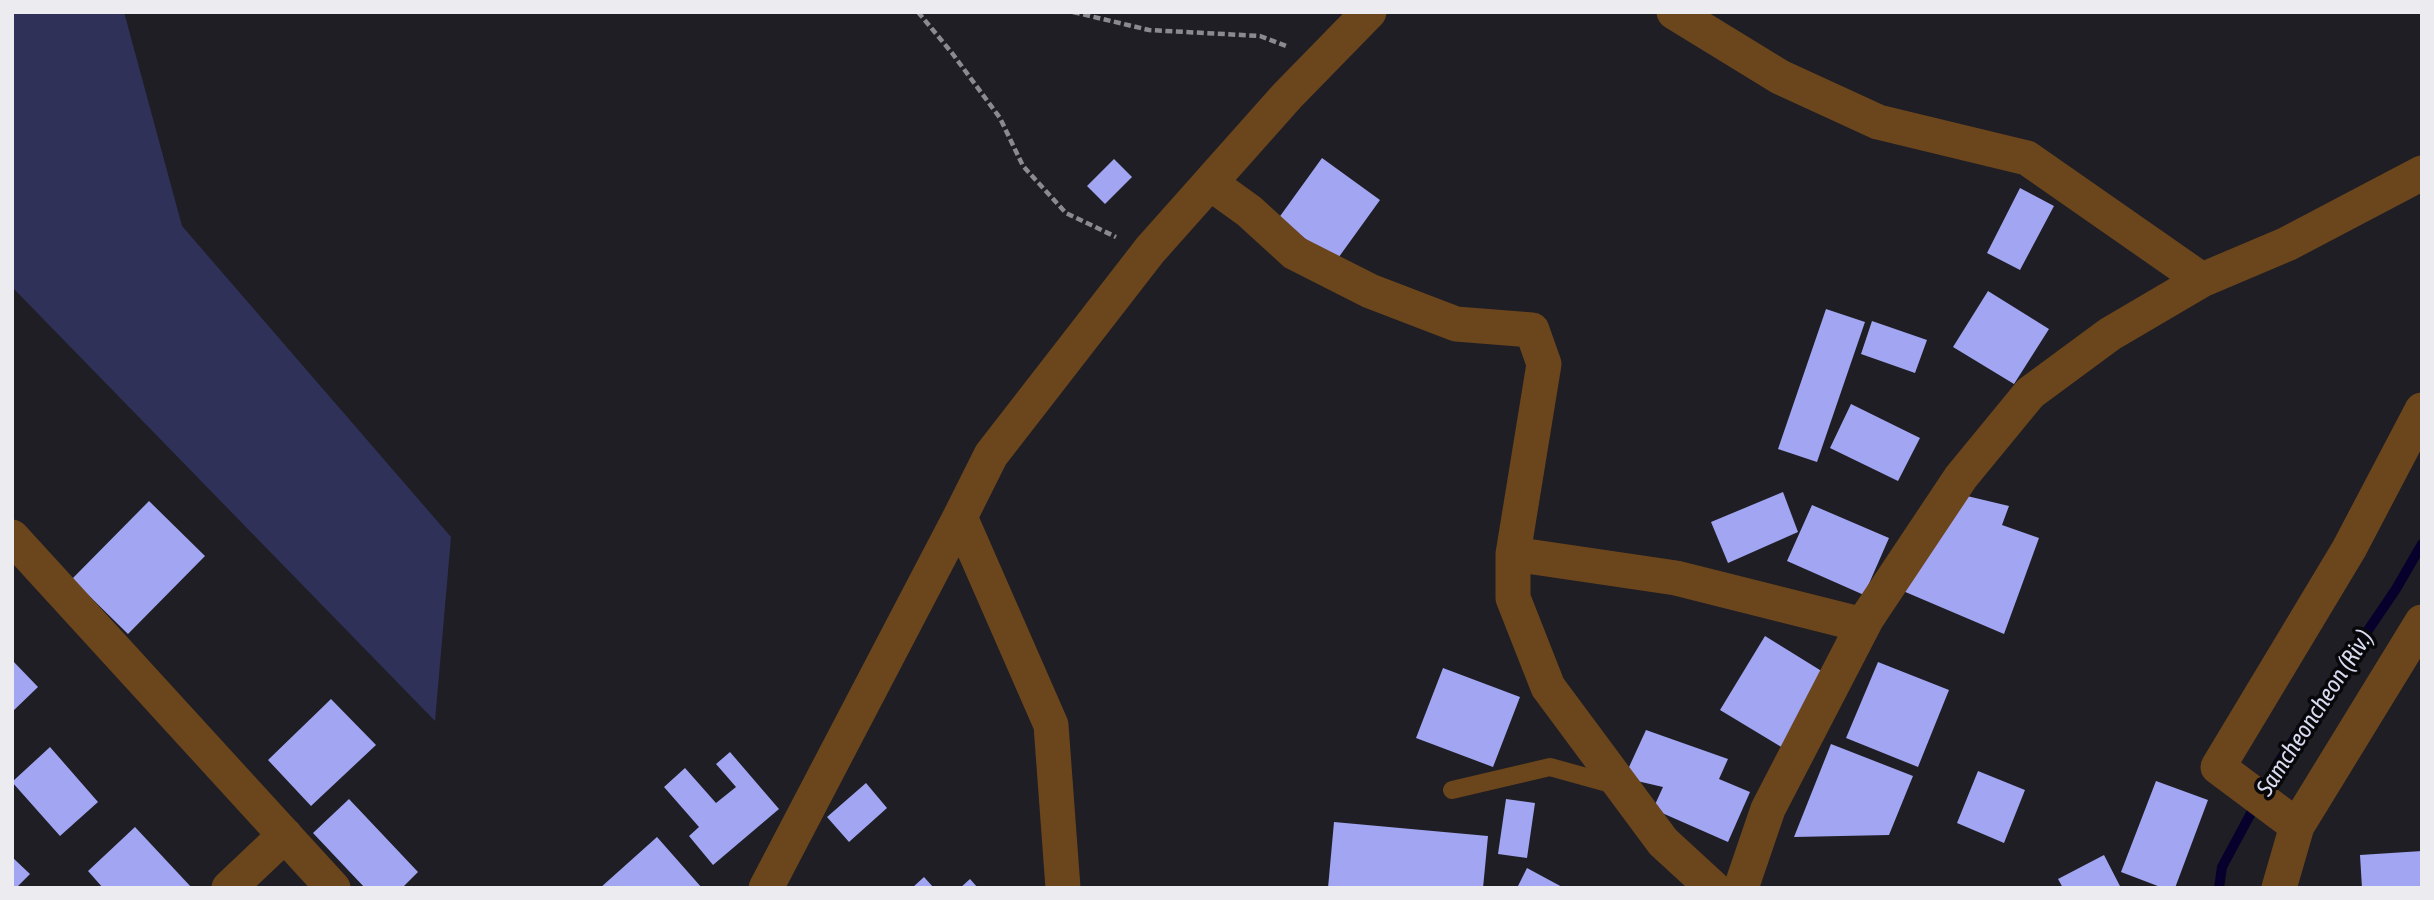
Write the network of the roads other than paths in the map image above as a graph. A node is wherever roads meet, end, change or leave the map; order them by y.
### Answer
1 (1369, 12) edge
2 (1674, 12) edge
3 (2422, 173) edge
4 (1210, 183) junction
5 (2202, 279) junction
6 (2422, 410) edge
7 (960, 517) junction
8 (12, 537) edge
9 (1513, 554) junction
10 (2422, 622) edge
11 (1863, 625) junction
12 (1622, 786) junction
13 (1452, 790) dead end
14 (2288, 819) junction
15 (285, 835) junction
16 (229, 888) edge
17 (333, 888) edge
18 (766, 888) edge
19 (1063, 888) edge
20 (1713, 888) edge
21 (1741, 888) edge
22 (2279, 888) edge

1 - 4 street
2 - 5 street
3 - 5 street
4 - 7 street
4 - 9 street
5 - 11 street
6 - 14 street
7 - 18 street
7 - 19 street
8 - 15 street
9 - 11 street
9 - 12 street
10 - 14 street
11 - 21 street
12 - 13 lane
12 - 20 street
14 - 22 street
15 - 16 street
15 - 17 street

